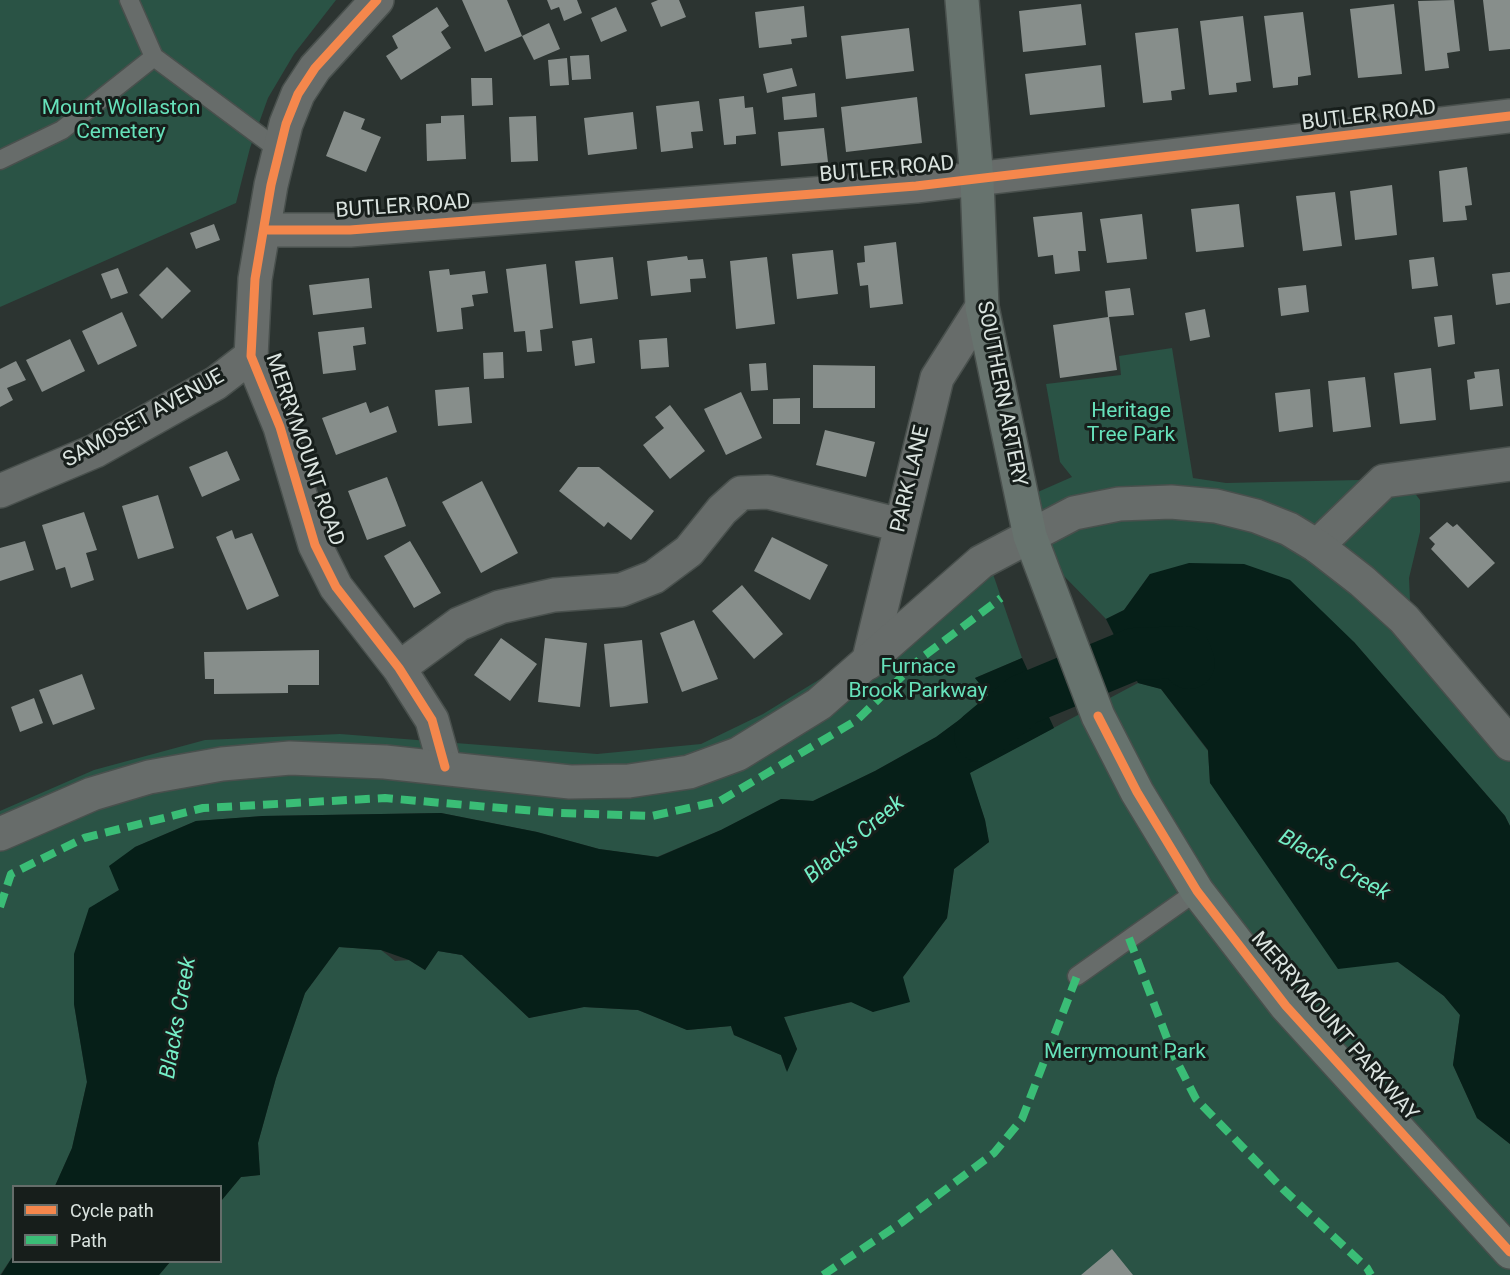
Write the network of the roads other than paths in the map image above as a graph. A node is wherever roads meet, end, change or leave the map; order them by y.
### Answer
1 (129, 0) edge
2 (377, 0) edge
3 (962, 0) edge
4 (154, 57) junction
5 (1510, 116) edge
6 (279, 150) junction
7 (0, 160) edge
8 (977, 180) junction
9 (265, 230) junction
10 (982, 307) junction
11 (251, 356) junction
12 (1510, 464) edge
13 (0, 491) edge
14 (900, 525) junction
15 (1030, 536) junction
16 (1317, 546) junction
17 (868, 663) junction
18 (399, 668) junction
19 (1510, 744) edge
20 (445, 767) junction
21 (0, 834) edge
22 (1197, 891) junction
23 (1077, 976) dead end
24 (1510, 1252) edge

1 - 4 lane
2 - 6 street, MERRYMOUNT ROAD
3 - 8 main road, SOUTHERN ARTERY
4 - 6 lane
4 - 7 lane
5 - 8 street, BUTLER ROAD
6 - 9 street, MERRYMOUNT ROAD
8 - 9 street, BUTLER ROAD
8 - 10 main road, SOUTHERN ARTERY
9 - 11 street, MERRYMOUNT ROAD
10 - 14 street, PARK LANE
10 - 15 main road, SOUTHERN ARTERY
11 - 13 street, SAMOSET AVENUE
11 - 18 street, MERRYMOUNT ROAD
12 - 16 street
14 - 17 street, PARK LANE
14 - 18 street
15 - 16 street
15 - 17 street
15 - 22 main road, MERRYMOUNT PARKWAY
16 - 19 street
17 - 20 street
18 - 20 street, MERRYMOUNT ROAD
20 - 21 street
22 - 23 lane
22 - 24 main road, MERRYMOUNT PARKWAY

